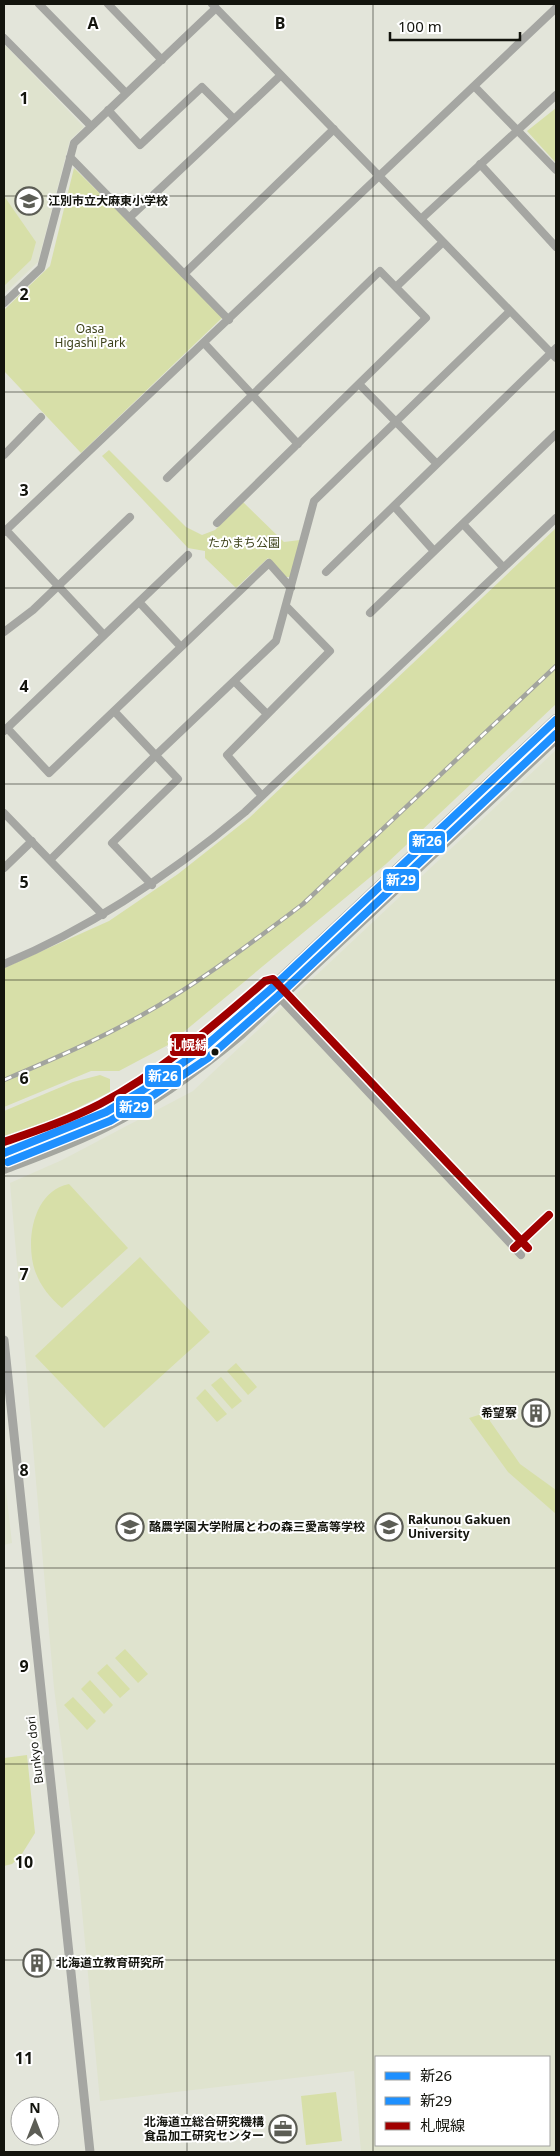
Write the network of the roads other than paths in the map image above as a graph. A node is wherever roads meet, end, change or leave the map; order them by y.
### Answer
1 (39, 4) edge
2 (108, 4) edge
3 (214, 6) edge
4 (556, 8) edge
5 (4, 38) edge
6 (162, 60) junction
7 (282, 75) junction
8 (475, 87) junction
9 (126, 94) junction
10 (556, 95) edge
11 (108, 110) junction
12 (234, 119) junction
13 (91, 126) junction
14 (334, 129) junction
15 (518, 130) junction
16 (70, 157) junction
17 (480, 164) junction
18 (556, 170) edge
19 (380, 177) junction
20 (130, 218) junction
21 (421, 219) junction
22 (443, 242) junction
23 (556, 247) edge
24 (184, 274) junction
25 (396, 287) junction
26 (4, 304) edge
27 (510, 311) junction
28 (229, 320) junction
29 (204, 344) junction
30 (554, 353) edge
31 (359, 384) junction
32 (251, 394) junction
33 (41, 417) dead end
34 (396, 422) junction
35 (556, 434) edge
36 (298, 444) junction
37 (4, 455) edge
38 (436, 464) junction
39 (167, 478) dead end
40 (394, 506) junction
41 (130, 517) dead end
42 (556, 518) edge
43 (217, 523) dead end
44 (463, 524) junction
45 (5, 531) edge
46 (434, 551) junction
47 (188, 555) dead end
48 (502, 566) junction
49 (326, 572) dead end
50 (58, 586) junction
51 (291, 588) junction
52 (139, 602) junction
53 (286, 606) junction
54 (370, 613) dead end
55 (4, 632) edge
56 (104, 635) junction
57 (181, 647) junction
58 (234, 681) junction
59 (114, 711) junction
60 (267, 714) junction
61 (556, 720) edge
62 (5, 729) edge
63 (556, 737) edge
64 (155, 756) junction
65 (262, 796) junction
66 (4, 813) edge
67 (32, 841) junction
68 (50, 860) junction
69 (4, 868) edge
70 (152, 885) junction
71 (102, 915) junction
72 (4, 964) edge
73 (275, 993) junction
74 (4, 1153) edge
75 (4, 1168) edge
76 (521, 1255) dead end
77 (4, 1340) edge
78 (4, 1346) edge
79 (90, 2152) edge

1 - 9 street
2 - 6 street
3 - 6 street
3 - 7 street
4 - 8 street
5 - 13 street
6 - 9 street
7 - 12 street
7 - 14 street
8 - 15 street
8 - 19 street
9 - 11 street
10 - 15 street
11 - 12 street
11 - 13 street
12 - 20 street
13 - 16 street
14 - 19 street
14 - 24 street
15 - 17 street
15 - 18 street
16 - 20 street
16 - 26 street
17 - 21 street
17 - 23 street
19 - 21 street
19 - 28 street
20 - 24 street
21 - 22 street
22 - 25 street
22 - 27 street
24 - 28 street
25 - 31 street
25 - 32 street
27 - 30 street
27 - 34 street
28 - 29 street
29 - 32 street
29 - 45 street
30 - 38 street
31 - 34 street
31 - 36 street
32 - 36 street
32 - 39 street
33 - 37 street
34 - 38 street
34 - 51 street
35 - 44 street
36 - 43 street
38 - 40 street
40 - 46 street
40 - 49 street
41 - 50 street
42 - 48 street
44 - 46 street
44 - 48 street
45 - 50 street
46 - 54 street
47 - 52 street
48 - 65 street
50 - 55 street
50 - 56 street
51 - 53 street
51 - 57 street
52 - 56 street
52 - 57 street
53 - 58 street
53 - 60 street
56 - 62 street
57 - 59 street
58 - 60 street
58 - 64 street
59 - 62 street
59 - 64 street
60 - 65 street
61 - 73 highway
63 - 73 highway
64 - 68 street
64 - 70 street
65 - 70 street
66 - 67 street
67 - 68 street
67 - 69 street
68 - 71 street
70 - 71 street
71 - 72 street
73 - 74 highway
73 - 75 highway
73 - 76 street
77 - 78 street, Bunkyo dori
78 - 79 street, Bunkyo dori

